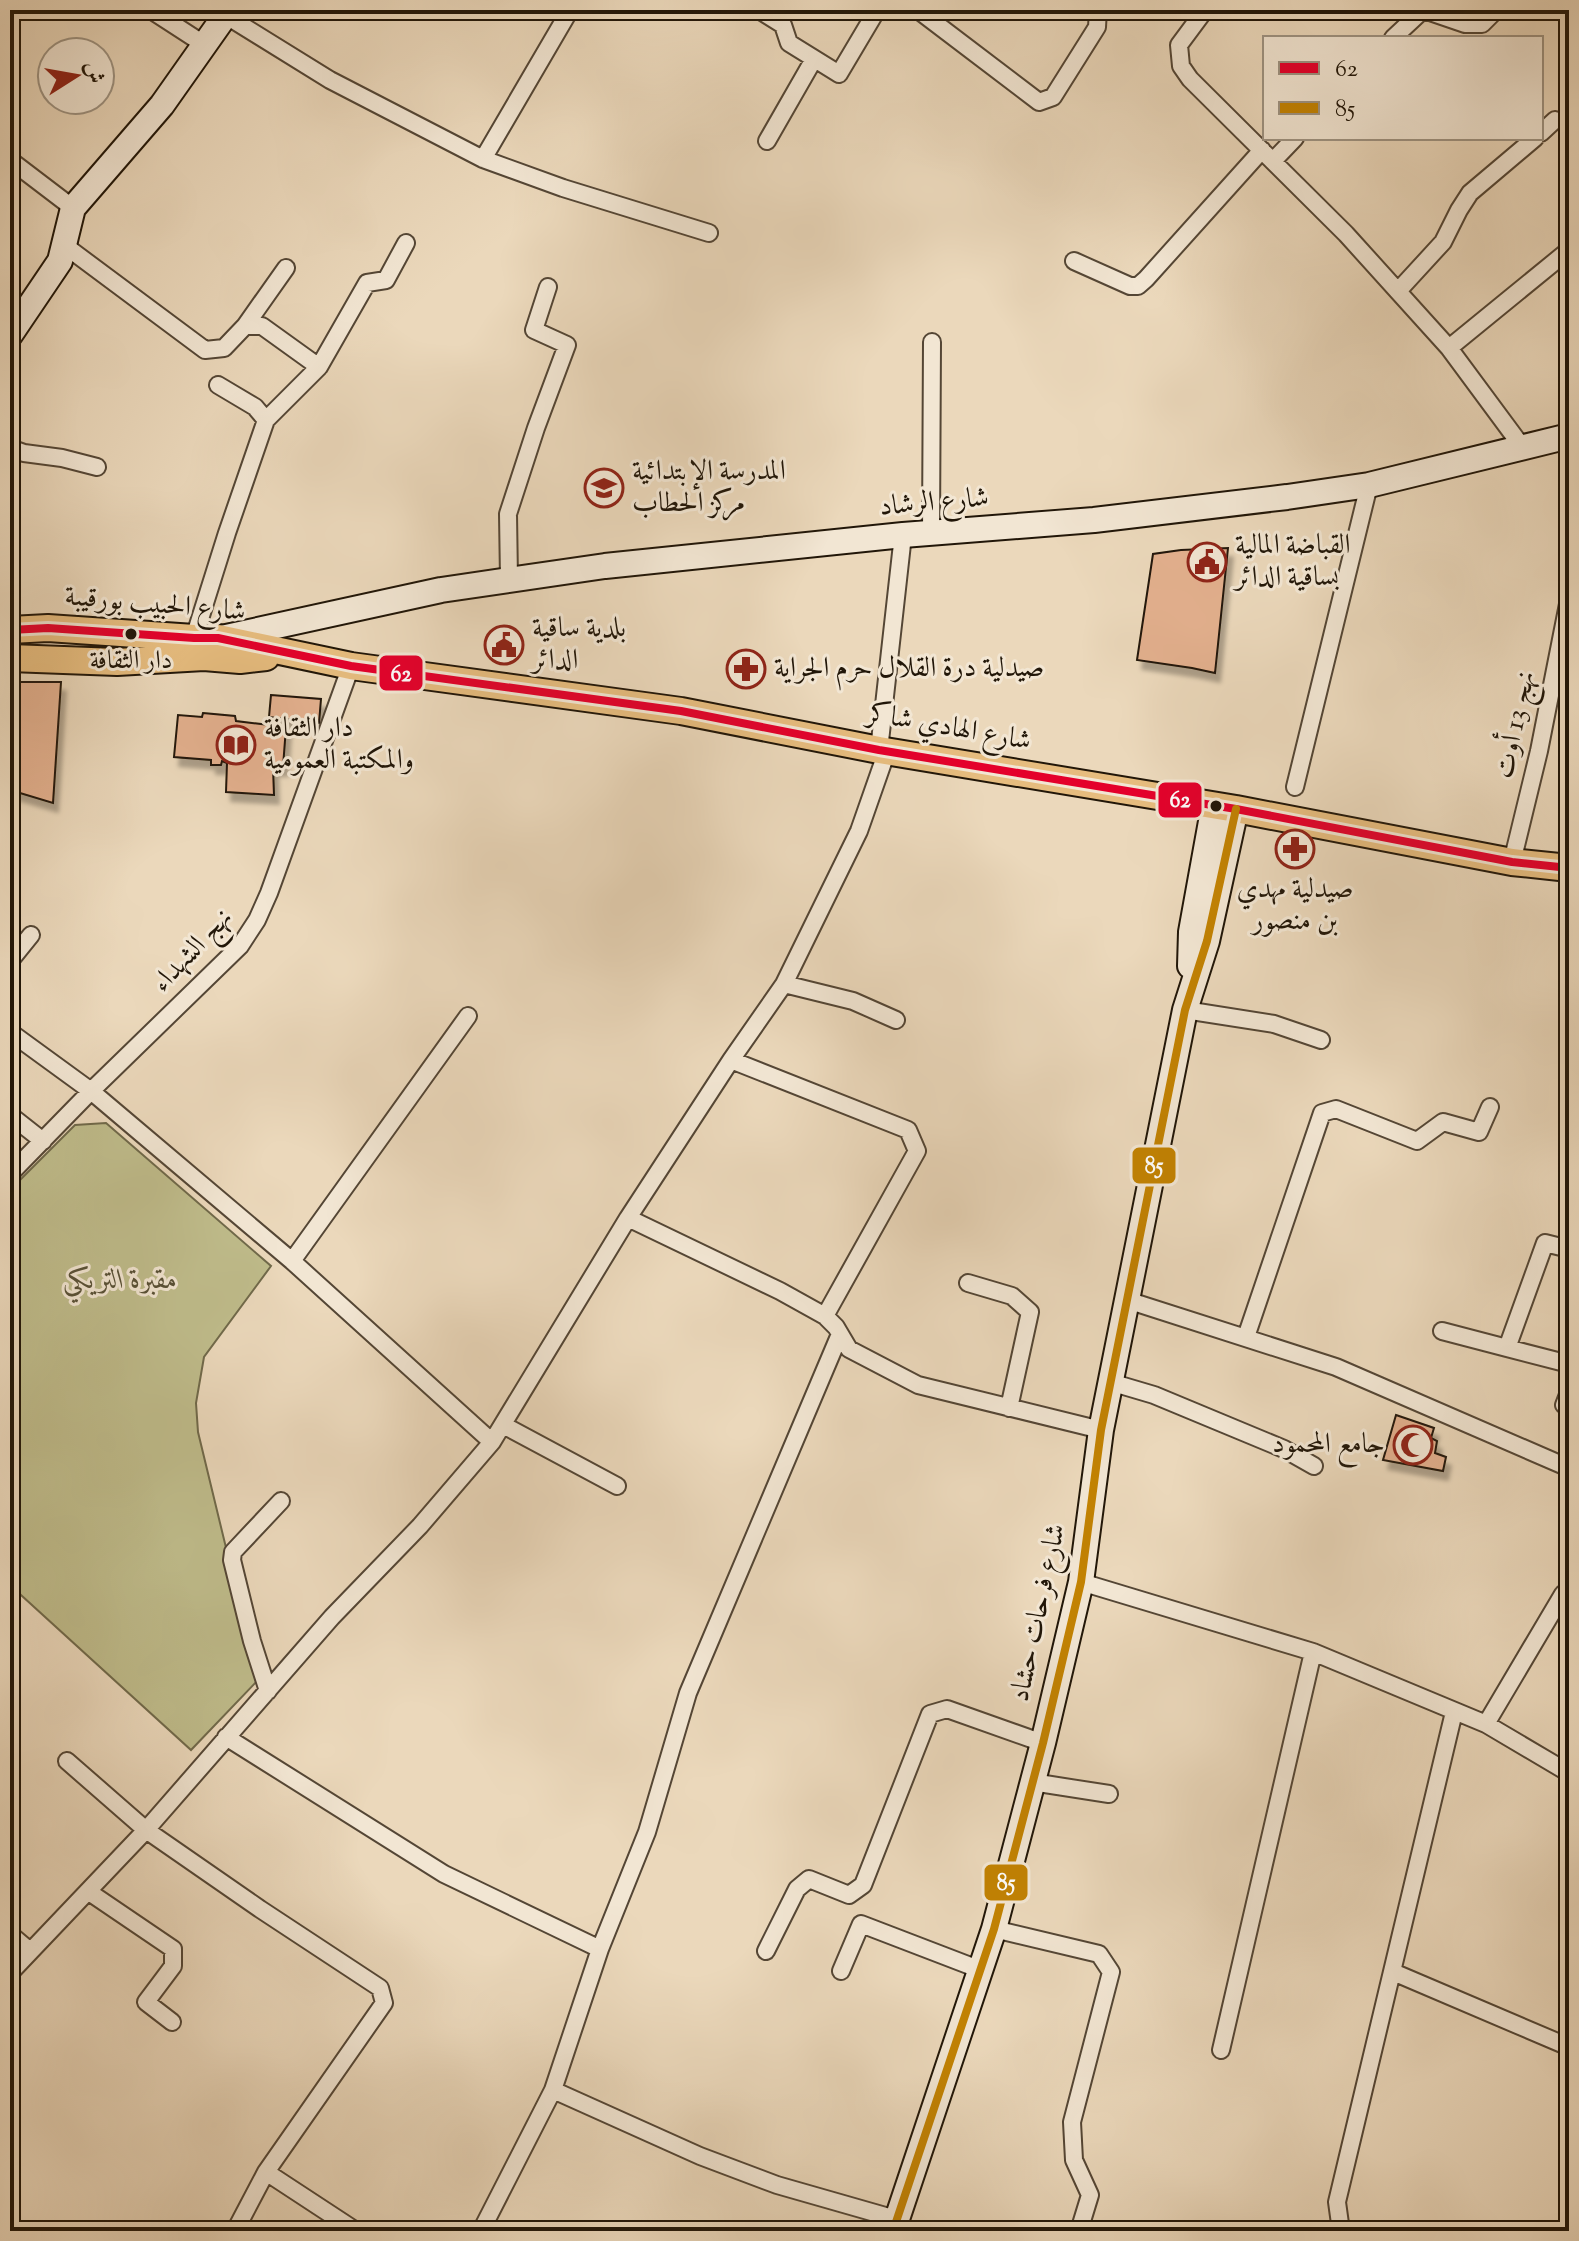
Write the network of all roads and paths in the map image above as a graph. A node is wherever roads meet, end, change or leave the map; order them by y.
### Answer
1 (151, 10) edge
2 (570, 10) edge
3 (759, 10) edge
4 (877, 10) edge
5 (918, 10) edge
6 (1098, 10) edge
7 (1205, 10) edge
8 (1423, 10) edge
9 (1496, 10) edge
10 (227, 13) edge
11 (1395, 36) edge
12 (205, 45) junction
13 (814, 59) junction
14 (1555, 120) dead end
15 (1543, 131) edge
16 (1292, 140) edge
17 (1533, 140) edge
18 (767, 141) dead end
19 (1268, 156) junction
20 (483, 159) junction
21 (10, 160) edge
22 (73, 208) junction
23 (709, 233) dead end
24 (406, 243) dead end
25 (64, 245) junction
26 (1569, 250) edge
27 (1074, 261) dead end
28 (286, 268) dead end
29 (548, 287) dead end
30 (1398, 291) junction
31 (245, 326) junction
32 (10, 335) edge
33 (932, 342) dead end
34 (1449, 348) junction
35 (319, 367) junction
36 (218, 385) dead end
37 (266, 420) junction
38 (1569, 436) edge
39 (10, 448) edge
40 (1523, 448) junction
41 (97, 467) dead end
42 (1369, 485) junction
43 (931, 532) junction
44 (903, 535) junction
45 (509, 579) junction
46 (1569, 599) edge
47 (302, 620) junction
48 (10, 630) edge
49 (205, 644) junction
50 (246, 652) junction
51 (10, 658) edge
52 (351, 666) junction
53 (883, 750) junction
54 (1295, 787) dead end
55 (1225, 807) junction
56 (1523, 864) junction
57 (1569, 868) edge
58 (1569, 886) edge
59 (31, 935) dead end
60 (10, 961) edge
61 (784, 984) junction
62 (1187, 1001) junction
63 (468, 1016) dead end
64 (896, 1020) dead end
65 (10, 1032) edge
66 (1321, 1040) dead end
67 (731, 1060) junction
68 (91, 1091) junction
69 (1490, 1107) dead end
70 (10, 1115) edge
71 (43, 1141) junction
72 (10, 1174) edge
73 (628, 1218) junction
74 (1569, 1249) edge
75 (292, 1261) junction
76 (968, 1283) dead end
77 (1127, 1300) junction
78 (825, 1316) junction
79 (1442, 1331) dead end
80 (840, 1334) junction
81 (1246, 1337) junction
82 (1507, 1348) junction
83 (1569, 1364) edge
84 (1110, 1382) junction
85 (1009, 1408) junction
86 (503, 1425) junction
87 (1101, 1430) junction
88 (492, 1442) junction
89 (1314, 1466) dead end
90 (1569, 1468) edge
91 (617, 1486) dead end
92 (281, 1501) dead end
93 (1081, 1582) junction
94 (1563, 1594) dead end
95 (1313, 1652) junction
96 (268, 1691) junction
97 (1454, 1712) junction
98 (1486, 1724) junction
99 (226, 1737) junction
100 (1043, 1743) junction
101 (67, 1761) dead end
102 (1569, 1773) edge
103 (1032, 1782) junction
104 (1109, 1794) dead end
105 (146, 1830) junction
106 (89, 1892) junction
107 (994, 1929) junction
108 (10, 1934) edge
109 (600, 1949) junction
110 (30, 1951) junction
111 (766, 1951) dead end
112 (981, 1970) junction
113 (841, 1971) dead end
114 (1393, 1972) junction
115 (10, 1973) edge
116 (172, 2022) dead end
117 (1569, 2047) edge
118 (1221, 2050) dead end
119 (553, 2090) junction
120 (266, 2172) junction
121 (894, 2225) edge
122 (235, 2231) edge
123 (356, 2231) edge
124 (481, 2231) edge
125 (1079, 2231) edge
126 (1341, 2231) edge

1 - 12 street
2 - 20 street
3 - 13 street
4 - 13 street
5 - 6 street
7 - 19 street
8 - 9 street
8 - 11 street
10 - 12 street
10 - 20 street
12 - 22 street
13 - 18 street
14 - 15 street
16 - 19 street
17 - 30 street
19 - 27 street
19 - 30 street
20 - 23 street
21 - 22 street
22 - 25 street
24 - 35 street
25 - 31 street
25 - 32 street
26 - 34 street
28 - 31 street
29 - 45 street
30 - 34 street
31 - 35 street
33 - 43 street
34 - 40 street
35 - 37 street
36 - 37 street
37 - 49 street
38 - 40 street, شارع الرشاد
39 - 41 street
40 - 42 street, شارع الرشاد
42 - 43 street, شارع الرشاد
42 - 54 street
43 - 44 street, شارع الرشاد
44 - 45 street, شارع الرشاد
44 - 53 street
45 - 47 street, شارع الرشاد
46 - 56 street, نهج 13 أوت
47 - 49 street, شارع الرشاد
47 - 50 street, شارع الرشاد
48 - 49 main road, شارع الحبيب بورقيبة
49 - 50 main road, شارع الحبيب بورقيبة
49 - 51 main road, شارع الحبيب بورقيبة
50 - 52 main road, شارع الحبيب بورقيبة
52 - 53 main road, شارع الهادي شاكر
52 - 68 street, نهج الشهداء
53 - 55 main road, شارع الهادي شاكر
53 - 61 street
55 - 56 main road, شارع الهادي شاكر
55 - 62 street, شارع فرحات حشاد
56 - 57 main road, شارع الهادي شاكر
56 - 58 main road, شارع الهادي شاكر
59 - 60 street
61 - 64 street
61 - 67 street
62 - 66 street
62 - 77 street, شارع فرحات حشاد
63 - 75 street
65 - 68 street
67 - 73 street
67 - 78 street
68 - 71 street, نهج الشهداء
68 - 75 street
69 - 81 street
70 - 71 street
71 - 72 street, نهج الشهداء
73 - 78 street
73 - 86 street
74 - 82 street
75 - 88 street
76 - 85 street
77 - 81 street
77 - 84 street, شارع فرحات حشاد
78 - 80 street
79 - 82 street
80 - 85 street
80 - 109 street
81 - 90 street
82 - 83 street
84 - 87 street, شارع فرحات حشاد
84 - 89 street
85 - 87 street
86 - 88 street
86 - 91 street
87 - 93 street, شارع فرحات حشاد
88 - 96 street
92 - 96 street
93 - 95 street
93 - 100 street, شارع فرحات حشاد
94 - 98 street
95 - 97 street
95 - 118 street
96 - 99 street
97 - 98 street
97 - 114 street
98 - 102 street
99 - 105 street
99 - 109 street
100 - 103 street, شارع فرحات حشاد
100 - 111 street
101 - 105 street
103 - 104 street
103 - 107 street, شارع فرحات حشاد
105 - 106 street
105 - 120 street
106 - 110 street
106 - 116 street
107 - 112 street, شارع فرحات حشاد
107 - 125 street
108 - 110 street
109 - 119 street
110 - 115 street
112 - 113 street
112 - 121 street, شارع فرحات حشاد
114 - 117 street
114 - 126 street
119 - 121 street
119 - 124 street
120 - 122 street
120 - 123 street

